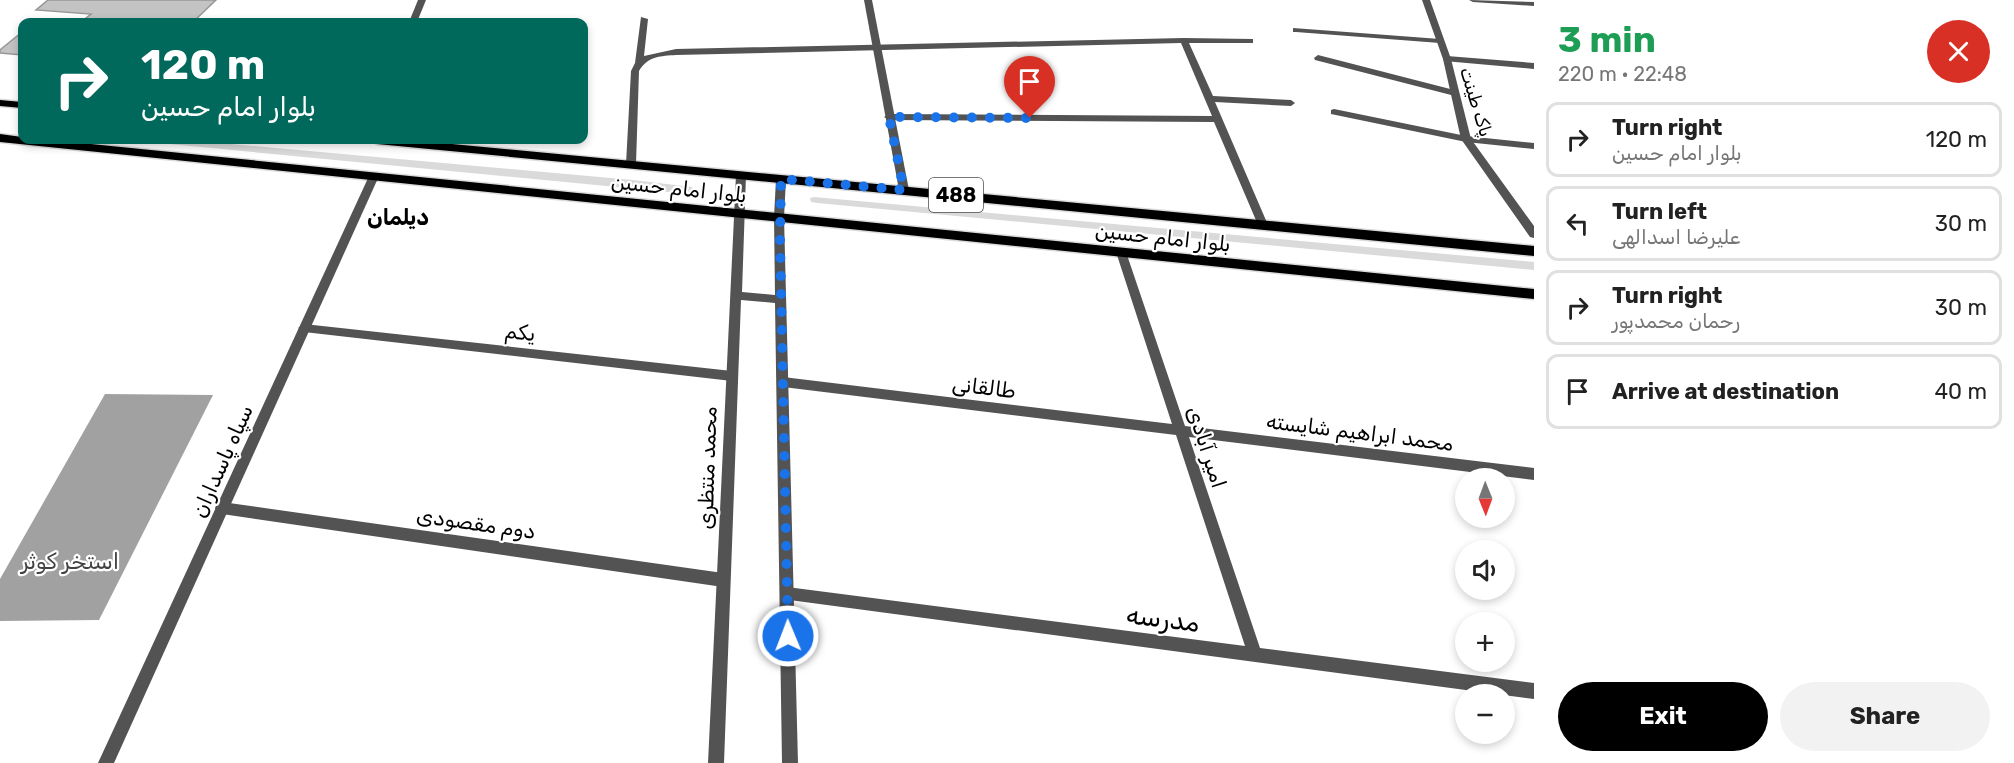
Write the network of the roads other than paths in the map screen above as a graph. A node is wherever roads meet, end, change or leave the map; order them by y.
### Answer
1 (422, 0) edge
2 (868, 0) edge
3 (1426, 0) edge
4 (1473, 0) edge
5 (1534, 4) edge
6 (415, 18) edge
7 (644, 19) dead end
8 (1296, 30) dead end
9 (1184, 40) junction
10 (1250, 41) dead end
11 (1440, 41) junction
12 (878, 48) junction
13 (1318, 58) dead end
14 (1447, 59) junction
15 (639, 62) junction
16 (1534, 66) edge
17 (1455, 93) junction
18 (1209, 99) junction
19 (0, 103) edge
20 (1291, 103) dead end
21 (18, 105) edge
22 (1334, 112) dead end
23 (889, 117) junction
24 (1217, 119) junction
25 (0, 138) edge
26 (1466, 139) junction
27 (18, 140) edge
28 (59, 144) edge
29 (419, 144) edge
30 (1534, 146) edge
31 (631, 164) junction
32 (741, 175) junction
33 (374, 176) junction
34 (781, 179) junction
35 (904, 190) junction
36 (738, 213) junction
37 (779, 218) junction
38 (1263, 225) junction
39 (1534, 234) edge
40 (1534, 251) edge
41 (1121, 252) junction
42 (1534, 294) edge
43 (735, 296) junction
44 (781, 299) junction
45 (304, 328) junction
46 (732, 376) junction
47 (783, 382) junction
48 (1180, 430) junction
49 (1534, 474) edge
50 (222, 508) junction
51 (723, 580) junction
52 (787, 594) junction
53 (1255, 655) junction
54 (1534, 691) edge
55 (106, 763) edge
56 (716, 763) edge
57 (790, 763) edge

1 - 6 street
2 - 12 street
3 - 11 street, پاک طینت
4 - 5 street
7 - 15 street
8 - 11 street
9 - 10 street
9 - 12 street
9 - 18 street
11 - 14 street, پاک طینت
12 - 15 street
12 - 23 street
13 - 17 street
14 - 16 street
14 - 17 street, پاک طینت
15 - 31 street
17 - 26 street, پاک طینت
18 - 20 street
18 - 24 street
19 - 21 main road
22 - 26 street
23 - 24 street
23 - 35 street
24 - 38 street
25 - 27 main road, بلوار امام حسین / 488
26 - 30 street
26 - 39 street, پاک طینت
28 - 33 main road, بلوار امام حسین / 488
29 - 31 main road, بلوار امام حسین / 488
31 - 32 main road, بلوار امام حسین / 488
32 - 34 main road, بلوار امام حسین / 488
32 - 36 street, محمد منتظری
33 - 36 main road, بلوار امام حسین / 488
33 - 45 street, سپاه پاسداران
34 - 35 main road, بلوار امام حسین / 488
34 - 37 street
35 - 38 main road, بلوار امام حسین / 488
36 - 37 main road, بلوار امام حسین / 488
36 - 43 street, محمد منتظری
37 - 41 main road, بلوار امام حسین / 488
37 - 44 street
38 - 40 main road, بلوار امام حسین / 488
41 - 42 main road, بلوار امام حسین / 488
41 - 48 street, امیر آبادی
43 - 44 street
43 - 46 street, محمد منتظری
44 - 47 street
45 - 46 street, یکم
45 - 50 street, سپاه پاسداران
46 - 51 street, محمد منتظری
47 - 48 street, طالقانی
47 - 52 street
48 - 49 street, محمد ابراهیم شایسته
48 - 53 street, امیر آبادی
50 - 51 street, دوم مقصودی
50 - 55 street, سپاه پاسداران
51 - 56 street, محمد منتظری
52 - 53 street, مدرسه
52 - 57 street
53 - 54 street, مدرسه

